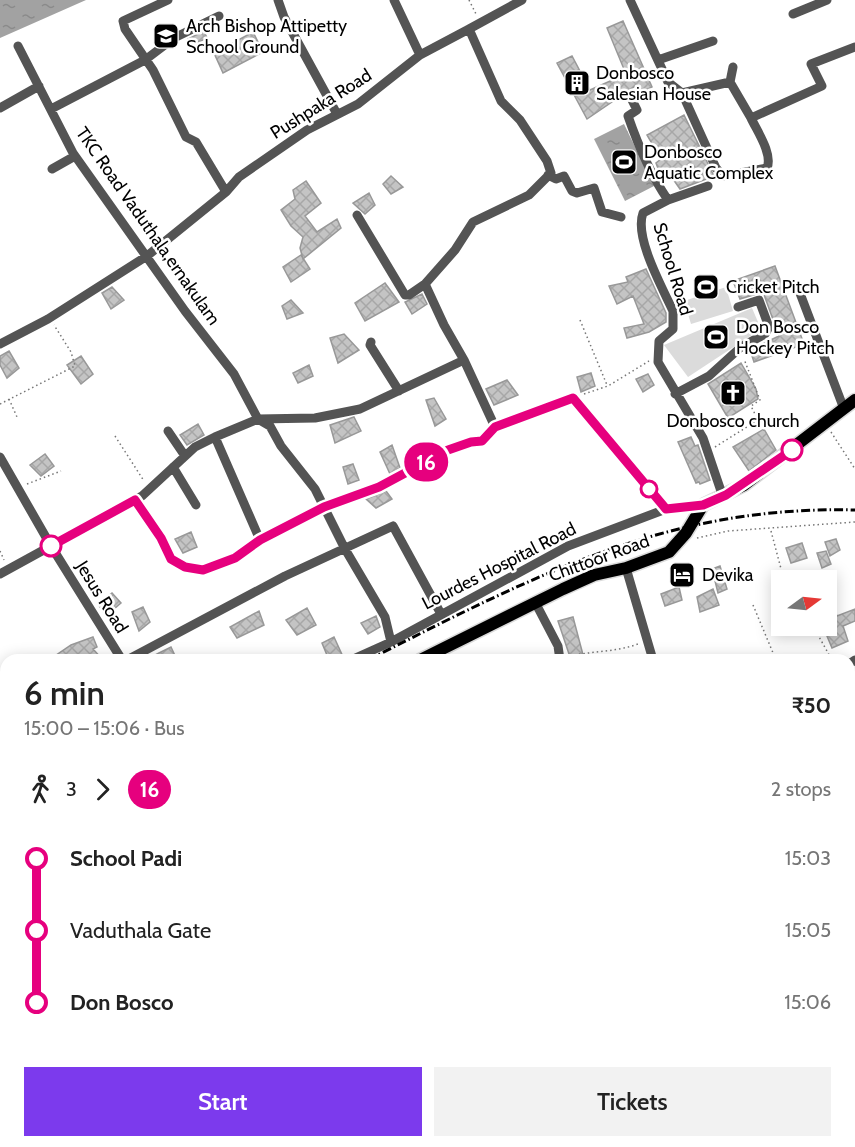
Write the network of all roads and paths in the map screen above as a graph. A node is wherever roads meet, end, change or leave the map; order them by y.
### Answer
1 (168, 0) edge
2 (278, 0) edge
3 (394, 0) edge
4 (469, 0) edge
5 (522, 0) edge
6 (630, 0) edge
7 (827, 0) edge
8 (793, 14) dead end
9 (219, 16) dead end
10 (480, 23) junction
11 (469, 29) junction
12 (713, 41) dead end
13 (18, 46) dead end
14 (855, 47) edge
15 (420, 55) junction
16 (145, 60) junction
17 (658, 60) junction
18 (733, 67) dead end
19 (361, 78) dead end
20 (730, 82) junction
21 (39, 86) junction
22 (682, 93) junction
23 (326, 94) junction
24 (630, 96) dead end
25 (0, 108) edge
26 (51, 109) junction
27 (337, 114) junction
28 (751, 118) junction
29 (75, 156) junction
30 (52, 169) dead end
31 (548, 175) junction
32 (708, 186) dead end
33 (226, 192) junction
34 (668, 200) junction
35 (357, 215) dead end
36 (621, 217) dead end
37 (147, 256) junction
38 (425, 284) junction
39 (798, 288) dead end
40 (738, 307) dead end
41 (50, 318) junction
42 (580, 320) dead end
43 (371, 342) dead end
44 (0, 344) edge
45 (741, 347) junction
46 (464, 360) junction
47 (649, 361) dead end
48 (608, 386) junction
49 (399, 391) junction
50 (675, 394) junction
51 (573, 398) junction
52 (9, 399) junction
53 (855, 400) edge
54 (0, 404) edge
55 (844, 409) junction
56 (17, 417) dead end
57 (258, 419) junction
58 (825, 423) junction
59 (495, 427) junction
60 (168, 431) dead end
61 (115, 436) dead end
62 (214, 437) junction
63 (709, 451) junction
64 (185, 456) junction
65 (0, 457) edge
66 (172, 467) junction
67 (855, 469) edge
68 (61, 471) dead end
69 (17, 487) junction
70 (150, 489) junction
71 (723, 496) junction
72 (135, 500) junction
73 (196, 505) dead end
74 (703, 505) junction
75 (324, 507) junction
76 (666, 509) junction
77 (855, 522) edge
78 (770, 530) junction
79 (681, 539) junction
80 (260, 540) junction
81 (51, 546) junction
82 (345, 549) junction
83 (626, 568) junction
84 (781, 570) edge
85 (0, 574) edge
86 (535, 602) junction
87 (753, 605) dead end
88 (441, 614) junction
89 (819, 636) edge
90 (647, 639) junction
91 (391, 642) junction
92 (118, 654) edge
93 (138, 654) edge
94 (364, 654) edge
95 (432, 654) edge
96 (559, 654) edge
97 (584, 654) edge
98 (651, 654) edge
99 (773, 654) edge
100 (829, 654) edge

1 - 16 street
2 - 23 street
3 - 15 street
4 - 10 path
5 - 10 street, Pushpaka Road
6 - 17 street
7 - 8 street
9 - 16 street
10 - 11 street, Pushpaka Road
11 - 15 street, Pushpaka Road
11 - 31 street
12 - 17 street
13 - 21 street, TKC Road Vaduthala,ernakulam
14 - 28 street
15 - 27 street, Pushpaka Road
16 - 26 street
16 - 33 street
17 - 22 street
18 - 20 street
19 - 23 path
20 - 22 street
20 - 28 street
21 - 25 street
21 - 26 street, TKC Road Vaduthala,ernakulam
22 - 28 street
23 - 27 street
24 - 34 street, School Road
26 - 29 street, TKC Road Vaduthala,ernakulam
27 - 33 street, Pushpaka Road
29 - 30 street
29 - 37 street, TKC Road Vaduthala,ernakulam
31 - 36 street
31 - 38 street
32 - 34 street
33 - 37 street, Pushpaka Road
34 - 50 street, School Road
35 - 38 street
37 - 41 street
37 - 57 street, TKC Road Vaduthala,ernakulam
38 - 46 street
39 - 55 street
40 - 45 street
41 - 44 street
41 - 52 path
42 - 48 path
43 - 49 street
45 - 50 street
45 - 63 path
46 - 49 street
46 - 59 street
47 - 48 path
48 - 51 path
49 - 57 street
50 - 63 street, School Road
51 - 59 street
51 - 76 street
52 - 54 path
52 - 56 path
53 - 55 main road
55 - 58 main road
57 - 62 street
57 - 75 street, TKC Road Vaduthala,ernakulam
58 - 67 path
58 - 71 main road
59 - 75 street
60 - 64 street
61 - 70 path
62 - 64 street
62 - 80 street
63 - 71 street, School Road
64 - 66 street
65 - 69 street, Jesus Road
66 - 70 street
66 - 73 street
68 - 69 path
69 - 81 street, Jesus Road
70 - 72 street
71 - 74 main road
72 - 80 street
72 - 81 street
74 - 76 street, Lourdes Hospital Road
74 - 79 main road, Chittoor Road
75 - 80 street
75 - 82 street, TKC Road Vaduthala,ernakulam
76 - 88 street, Lourdes Hospital Road
77 - 78 path
78 - 79 path
78 - 84 path
79 - 83 main road, Chittoor Road
81 - 85 street
81 - 92 street, Jesus Road
82 - 88 street
82 - 91 street, TKC Road Vaduthala,ernakulam
82 - 93 street
83 - 86 main road, Chittoor Road
83 - 90 street
86 - 95 main road, Chittoor Road
86 - 96 street
87 - 99 path
88 - 91 street, Lourdes Hospital Road
89 - 100 path
90 - 97 path
90 - 98 street
91 - 94 street, Lourdes Hospital Road

